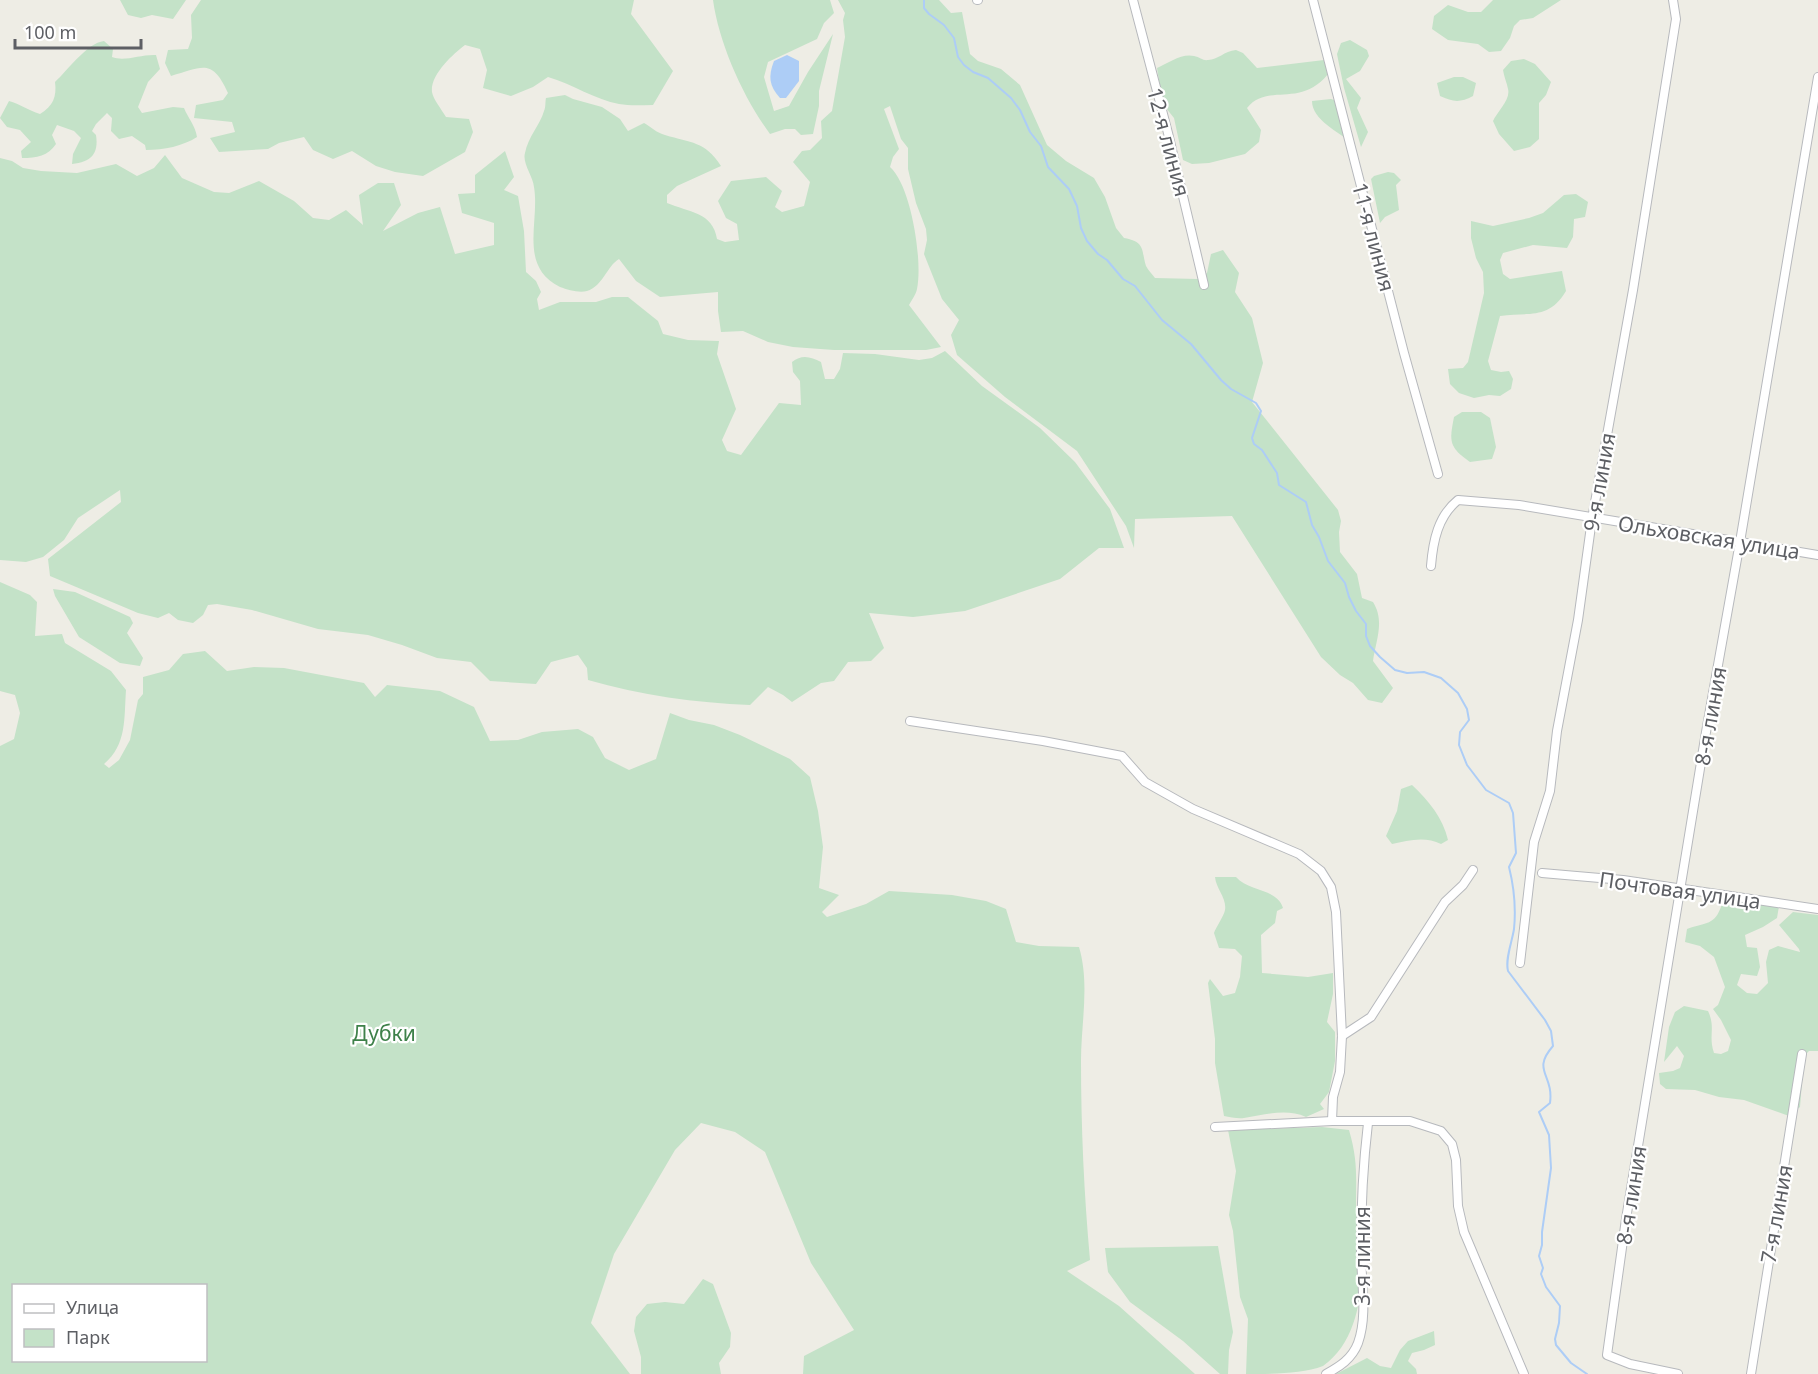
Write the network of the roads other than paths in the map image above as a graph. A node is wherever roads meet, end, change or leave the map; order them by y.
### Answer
1 (1133, 0) edge
2 (1312, 0) edge
3 (1673, 0) edge
4 (1818, 77) edge
5 (1204, 285) dead end
6 (1438, 474) dead end
7 (1592, 519) junction
8 (1740, 542) junction
9 (1818, 555) edge
10 (1431, 566) dead end
11 (910, 722) dead end
12 (1473, 870) dead end
13 (1542, 873) dead end
14 (1681, 889) junction
15 (1818, 909) edge
16 (1520, 963) dead end
17 (1342, 1036) junction
18 (1802, 1054) dead end
19 (1332, 1121) junction
20 (1368, 1122) junction
21 (1215, 1127) dead end
22 (1326, 1374) edge
23 (1524, 1374) edge
24 (1678, 1374) edge
25 (1751, 1374) edge

1 - 5 street, 12-я линия
2 - 6 street, 11-я линия
3 - 7 street, 9-я линия
4 - 8 street, 8-я линия
7 - 8 street, Ольховская улица
7 - 10 street, Ольховская улица
7 - 16 street, 9-я линия
8 - 9 street, Ольховская улица
8 - 14 street, 8-я линия
11 - 17 street
12 - 17 street
13 - 14 street, Почтовая улица
14 - 15 street, Почтовая улица
14 - 24 street, 8-я линия
17 - 19 street
18 - 25 street, 7-я линия
19 - 20 street
19 - 21 street
20 - 22 street, 3-я линия
20 - 23 street

